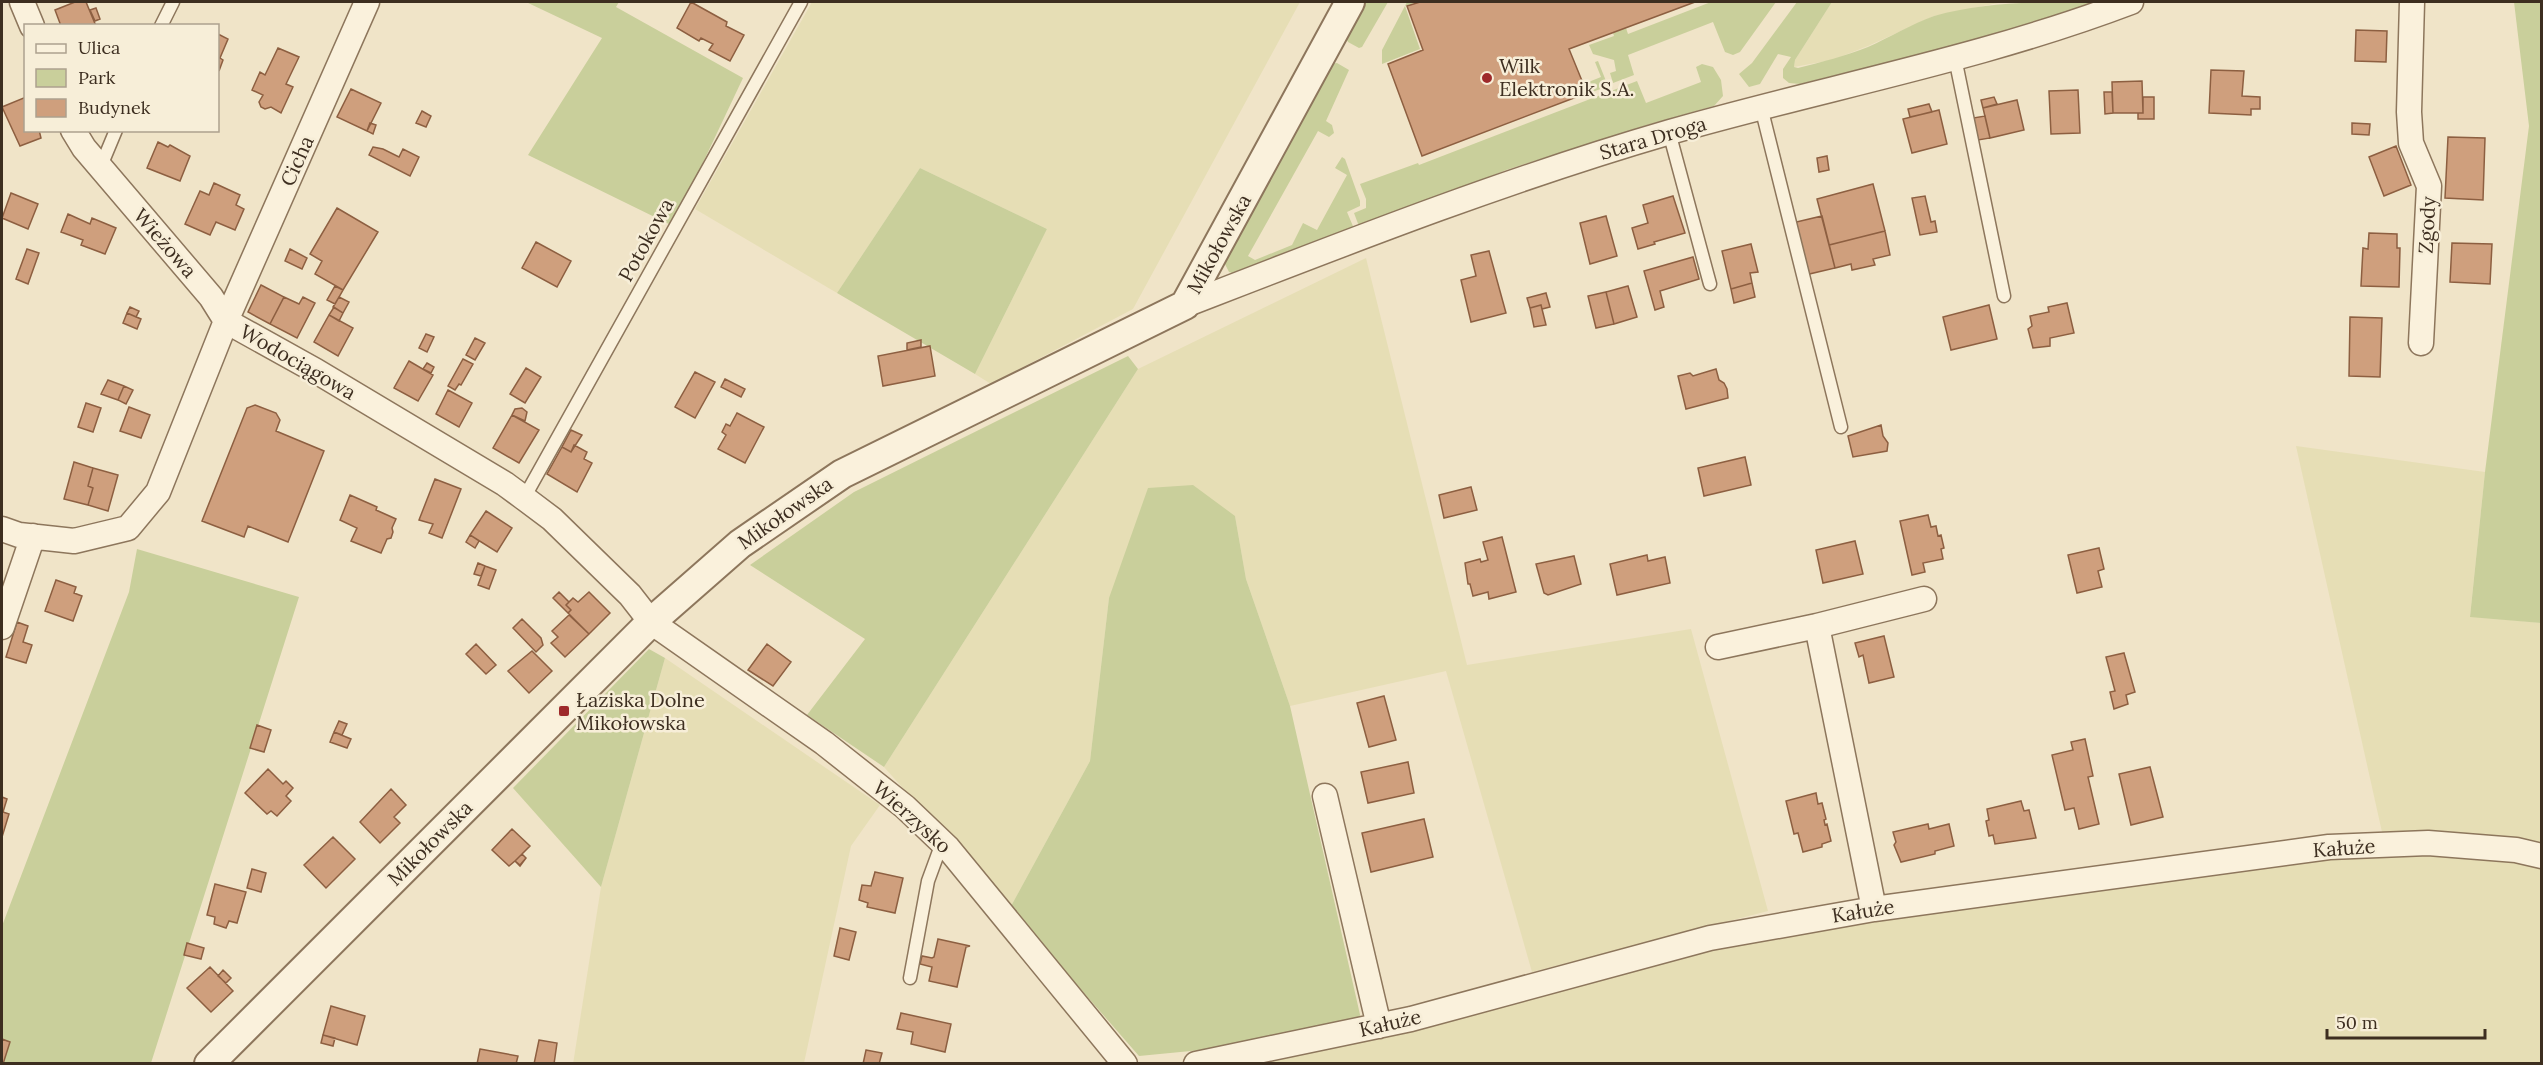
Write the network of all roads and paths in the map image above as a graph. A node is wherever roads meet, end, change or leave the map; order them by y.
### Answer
1 (22, 2) edge
2 (173, 2) edge
3 (367, 2) edge
4 (801, 2) edge
5 (1350, 2) edge
6 (2131, 2) edge
7 (2412, 2) edge
8 (31, 24) edge
9 (162, 24) edge
10 (1955, 58) junction
11 (1761, 107) junction
12 (74, 132) edge
13 (115, 132) edge
14 (1669, 132) junction
15 (101, 166) junction
16 (1710, 284) dead end
17 (2004, 296) dead end
18 (1185, 305) junction
19 (226, 321) junction
20 (2421, 343) dead end
21 (1841, 427) dead end
22 (524, 498) junction
23 (2, 529) edge
24 (33, 536) junction
25 (1924, 598) dead end
26 (651, 622) junction
27 (1817, 626) junction
28 (2, 627) edge
29 (1718, 647) dead end
30 (1325, 796) dead end
31 (948, 848) junction
32 (2541, 856) edge
33 (1874, 909) junction
34 (910, 978) dead end
35 (1379, 1026) junction
36 (209, 1064) edge
37 (1125, 1064) edge
38 (1196, 1064) edge

1 - 8 street
2 - 9 lane
3 - 19 street, Cicha
4 - 22 lane, Potokowa
5 - 18 street, Mikołowska
6 - 10 street, Stara Droga
7 - 20 street, Zgody
10 - 11 street, Stara Droga
10 - 17 lane
11 - 14 street, Stara Droga
11 - 21 lane
12 - 15 street, Wieżowa
13 - 15 lane
14 - 16 lane
14 - 18 street, Stara Droga
15 - 19 street, Wieżowa
18 - 26 street, Mikołowska
19 - 22 street, Wodociągowa
19 - 24 street, Wodociągowa
22 - 26 street, Wodociągowa
23 - 24 street, Wodociągowa
24 - 28 street
25 - 27 street
26 - 31 street, Wierzysko
26 - 36 street, Mikołowska
27 - 29 street
27 - 33 street
30 - 35 street
31 - 34 lane
31 - 37 street, Wierzysko
32 - 33 street, Kałuże
33 - 35 street, Kałuże
35 - 38 street, Kałuże

